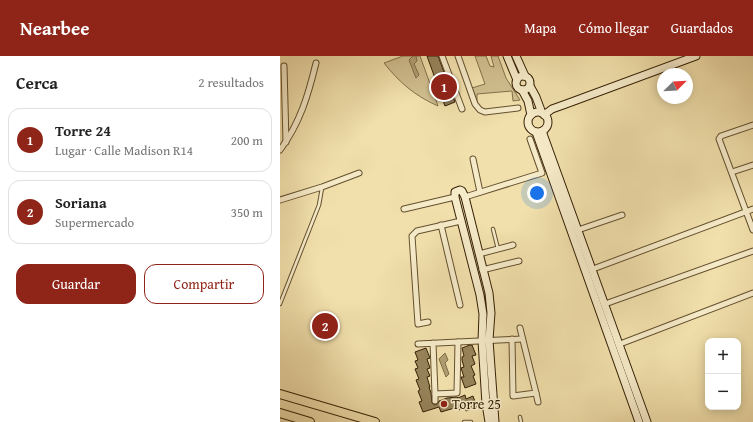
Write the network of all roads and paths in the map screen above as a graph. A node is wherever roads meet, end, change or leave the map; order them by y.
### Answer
1 (442, 56) edge
2 (458, 56) edge
3 (507, 56) edge
4 (516, 56) edge
5 (696, 56) edge
6 (316, 64) dead end
7 (284, 66) dead end
8 (525, 76) junction
9 (517, 80) junction
10 (530, 86) junction
11 (522, 90) junction
12 (518, 108) dead end
13 (462, 109) dead end
14 (543, 114) junction
15 (531, 115) junction
16 (753, 125) edge
17 (539, 132) junction
18 (530, 139) dead end
19 (286, 142) junction
20 (280, 150) edge
21 (473, 159) dead end
22 (753, 165) edge
23 (732, 172) junction
24 (359, 173) dead end
25 (322, 187) junction
26 (480, 192) junction
27 (455, 197) junction
28 (465, 197) junction
29 (280, 200) edge
30 (404, 209) dead end
31 (753, 209) edge
32 (746, 212) junction
33 (622, 215) dead end
34 (461, 221) junction
35 (441, 225) junction
36 (493, 229) dead end
37 (578, 230) junction
38 (753, 230) edge
39 (513, 245) dead end
40 (498, 249) junction
41 (753, 251) edge
42 (480, 258) junction
43 (519, 261) dead end
44 (471, 264) junction
45 (593, 269) junction
46 (482, 270) junction
47 (474, 272) junction
48 (753, 293) edge
49 (280, 304) edge
50 (605, 304) junction
51 (460, 305) dead end
52 (608, 321) junction
53 (428, 322) dead end
54 (520, 328) dead end
55 (512, 339) junction
56 (522, 339) junction
57 (485, 341) junction
58 (458, 342) junction
59 (433, 343) junction
60 (418, 344) dead end
61 (620, 344) junction
62 (536, 393) junction
63 (280, 394) edge
64 (435, 394) junction
65 (435, 401) dead end
66 (538, 402) dead end
67 (490, 404) junction
68 (280, 413) edge
69 (520, 418) dead end
70 (310, 422) edge
71 (375, 422) edge
72 (464, 422) edge
73 (471, 422) edge
74 (489, 422) edge
75 (495, 422) edge
76 (521, 422) edge
77 (639, 422) edge
78 (647, 422) edge

1 - 13 street
2 - 12 street
3 - 9 main road
4 - 8 main road
5 - 14 main road
6 - 19 street
7 - 19 street
8 - 9 main road
8 - 10 main road
9 - 11 main road
10 - 11 main road
10 - 14 main road
11 - 15 main road
14 - 15 main road
14 - 17 main road
15 - 17 main road
16 - 23 street
17 - 37 main road
17 - 52 main road
18 - 26 street
19 - 20 street
21 - 26 street
22 - 23 street
23 - 32 street
24 - 25 street
25 - 29 street
25 - 49 lane
26 - 28 street
27 - 28 main road
27 - 30 street
27 - 34 main road
28 - 42 main road
31 - 32 street
32 - 38 street
32 - 45 street
33 - 37 street
34 - 35 street
34 - 44 main road
35 - 51 street
35 - 53 street
36 - 40 lane
37 - 45 main road
39 - 40 street
40 - 42 street
41 - 50 street
42 - 44 main road
42 - 46 main road
43 - 46 street
44 - 47 main road
45 - 50 main road
46 - 47 main road
46 - 57 main road
47 - 57 main road
48 - 61 street
50 - 52 main road
52 - 61 main road
52 - 77 main road
54 - 56 street
55 - 56 street
55 - 57 street
55 - 62 street
56 - 62 street
57 - 58 street
57 - 67 main road
58 - 59 street
58 - 64 street
59 - 60 street
59 - 64 street
61 - 78 main road
62 - 66 street
63 - 71 main road
64 - 65 street
67 - 74 main road
67 - 75 main road
68 - 70 main road
69 - 76 lane
72 - 73 lane

